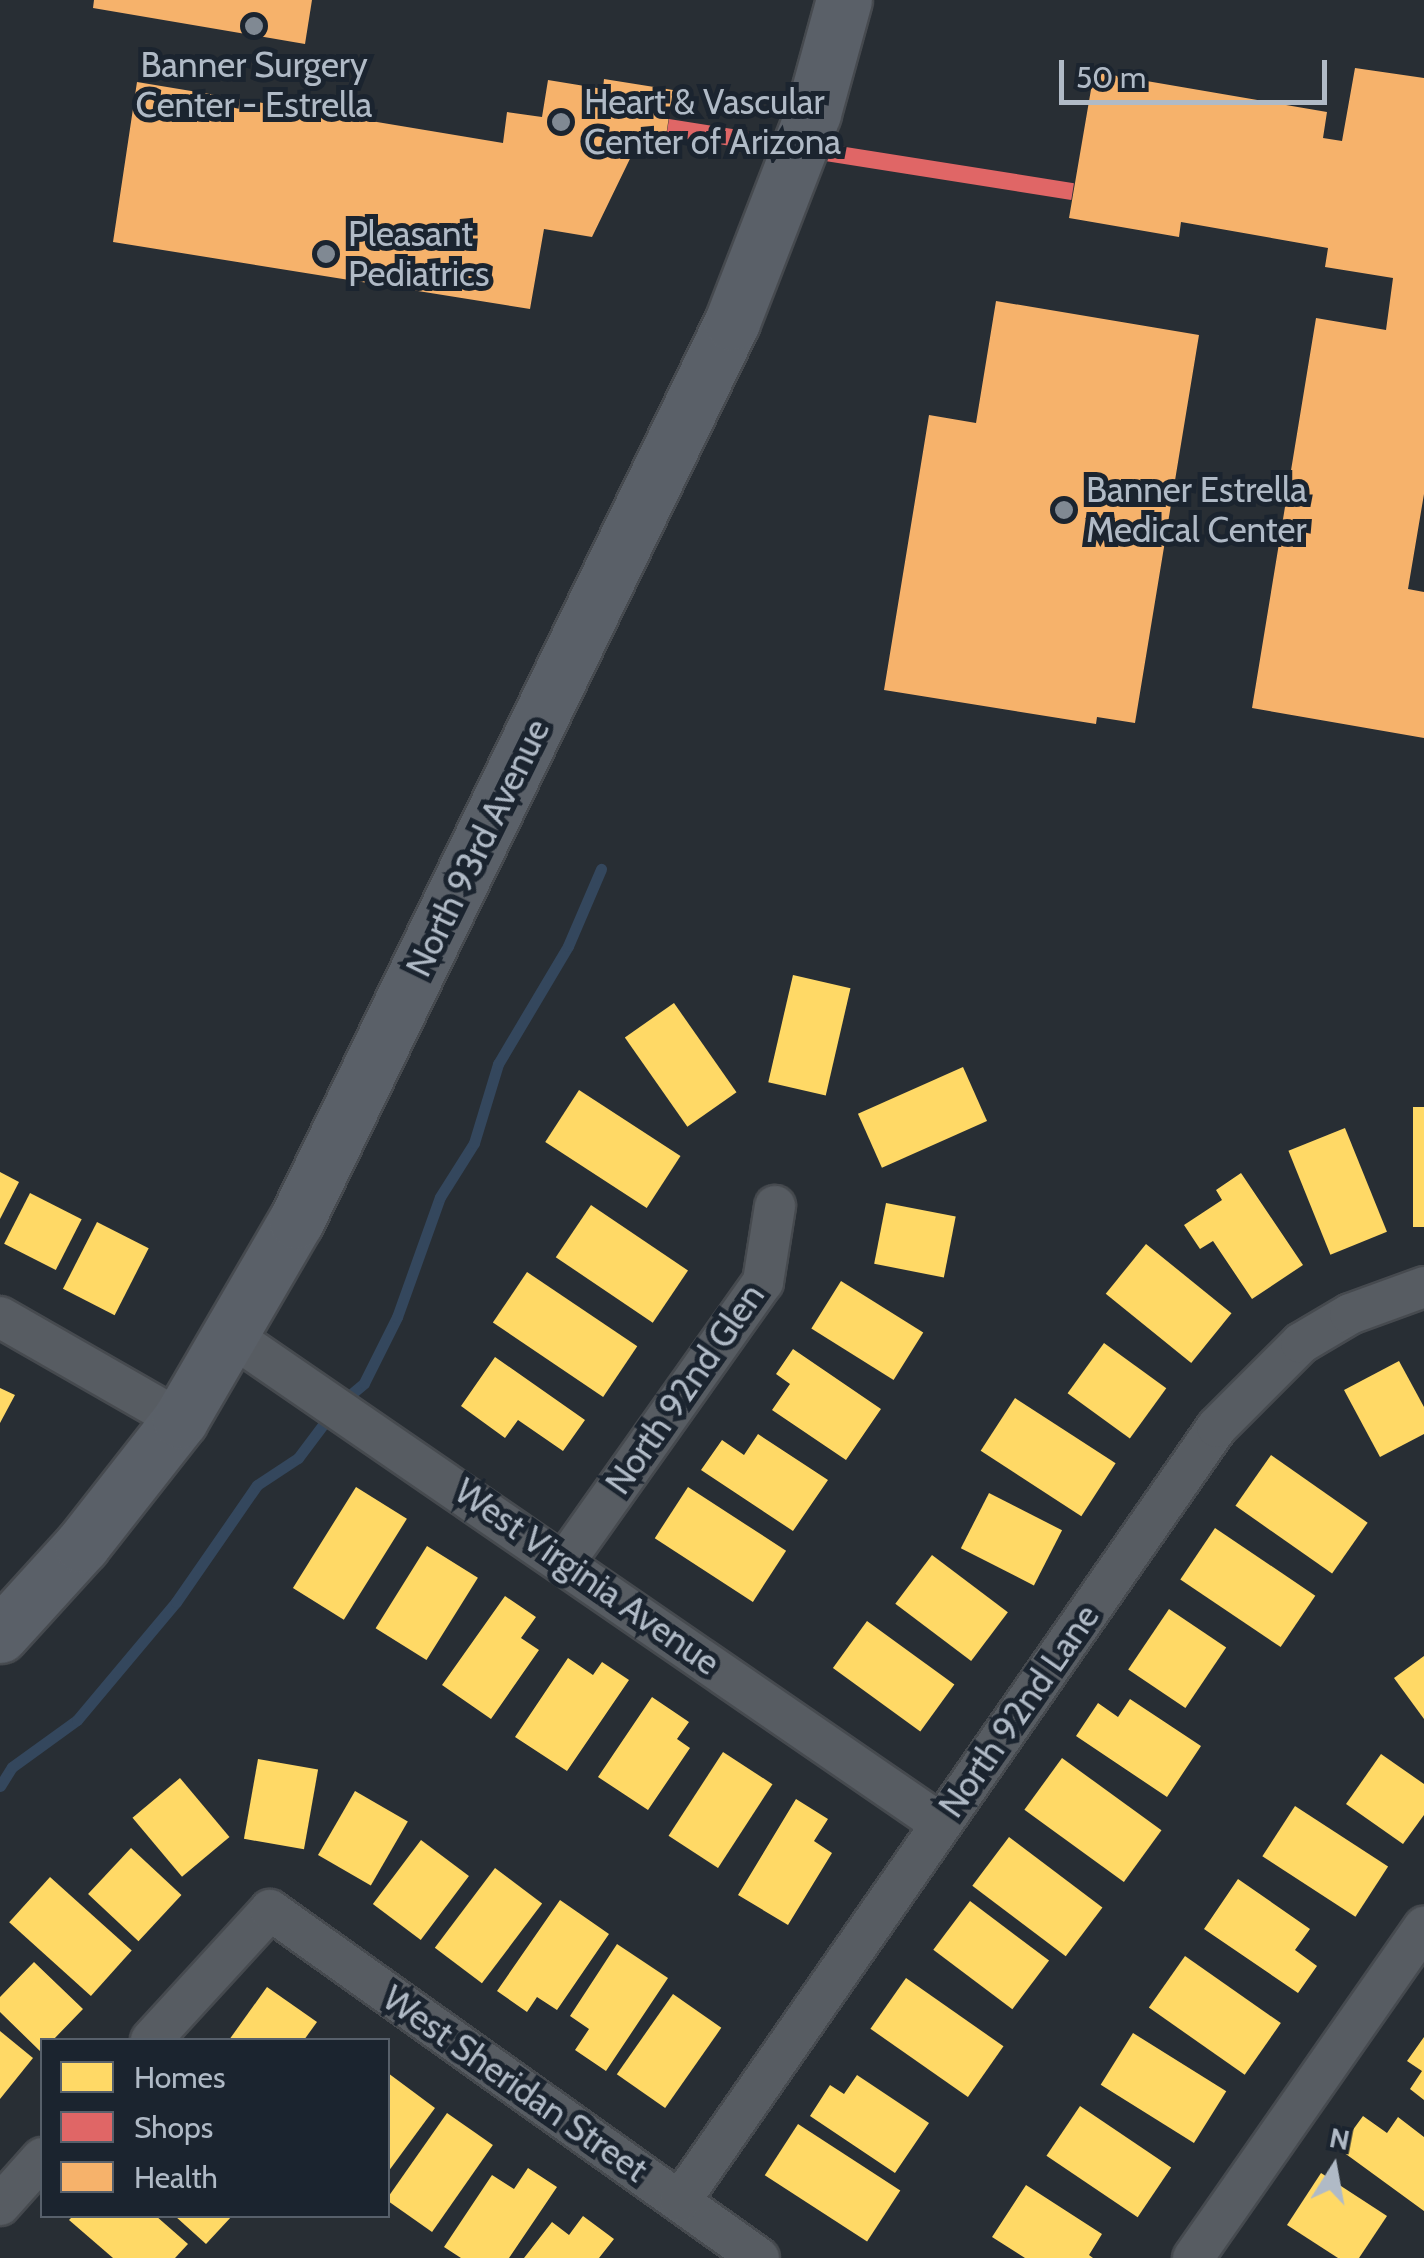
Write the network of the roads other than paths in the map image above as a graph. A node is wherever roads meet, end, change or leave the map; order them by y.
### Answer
1 (844, 0) edge
2 (774, 1206) dead end
3 (1421, 1287) edge
4 (0, 1317) edge
5 (230, 1335) junction
6 (180, 1420) junction
7 (566, 1560) junction
8 (0, 1635) edge
9 (942, 1824) junction
10 (1424, 1927) edge
11 (153, 2038) edge
12 (40, 2160) edge
13 (680, 2201) junction
14 (0, 2205) edge
15 (758, 2258) edge
16 (1193, 2258) edge

1 - 5 street, North 93rd Avenue
2 - 7 street, North 92nd Glen
3 - 9 street, North 92nd Lane
4 - 6 street
5 - 6 street, North 93rd Avenue
5 - 7 street, West Virginia Avenue
6 - 8 street, North 93rd Avenue
7 - 9 street, West Virginia Avenue
9 - 13 street, North 92nd Lane
10 - 16 street
11 - 13 street, West Sheridan Street
12 - 14 street
13 - 15 street, West Sheridan Street

